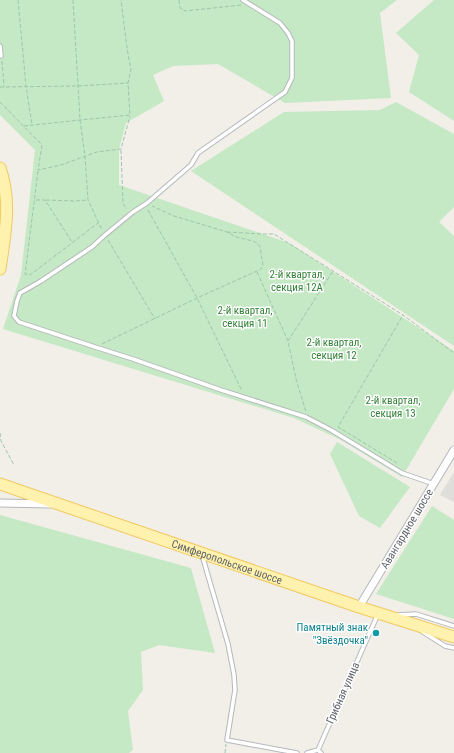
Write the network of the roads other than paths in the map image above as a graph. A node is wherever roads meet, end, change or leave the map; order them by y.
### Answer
1 (243, 0) edge
2 (0, 46) edge
3 (1, 56) edge
4 (0, 168) edge
5 (0, 269) edge
6 (454, 450) edge
7 (0, 477) edge
8 (0, 484) edge
9 (434, 484) junction
10 (39, 497) junction
11 (0, 503) edge
12 (60, 504) junction
13 (202, 554) junction
14 (359, 607) junction
15 (381, 614) junction
16 (405, 621) junction
17 (454, 626) edge
18 (454, 637) edge
19 (454, 648) edge
20 (318, 750) junction
21 (298, 753) edge
22 (307, 753) edge
23 (321, 753) edge

1 - 9 lane
2 - 3 lane
4 - 5 main road
6 - 9 street, Авангардное шоссе
7 - 10 main road
8 - 10 main road, Симферопольское шоссе
9 - 14 street, Авангардное шоссе
10 - 12 main road, Симферопольское шоссе
11 - 12 street
12 - 13 main road, Симферопольское шоссе
13 - 14 main road, Симферопольское шоссе
13 - 21 lane
14 - 15 main road, Симферопольское шоссе
15 - 16 main road, Симферопольское шоссе
15 - 17 lane
15 - 20 lane, Грибная улица
16 - 18 main road, Симферопольское шоссе
16 - 19 lane
20 - 22 lane
20 - 23 lane

